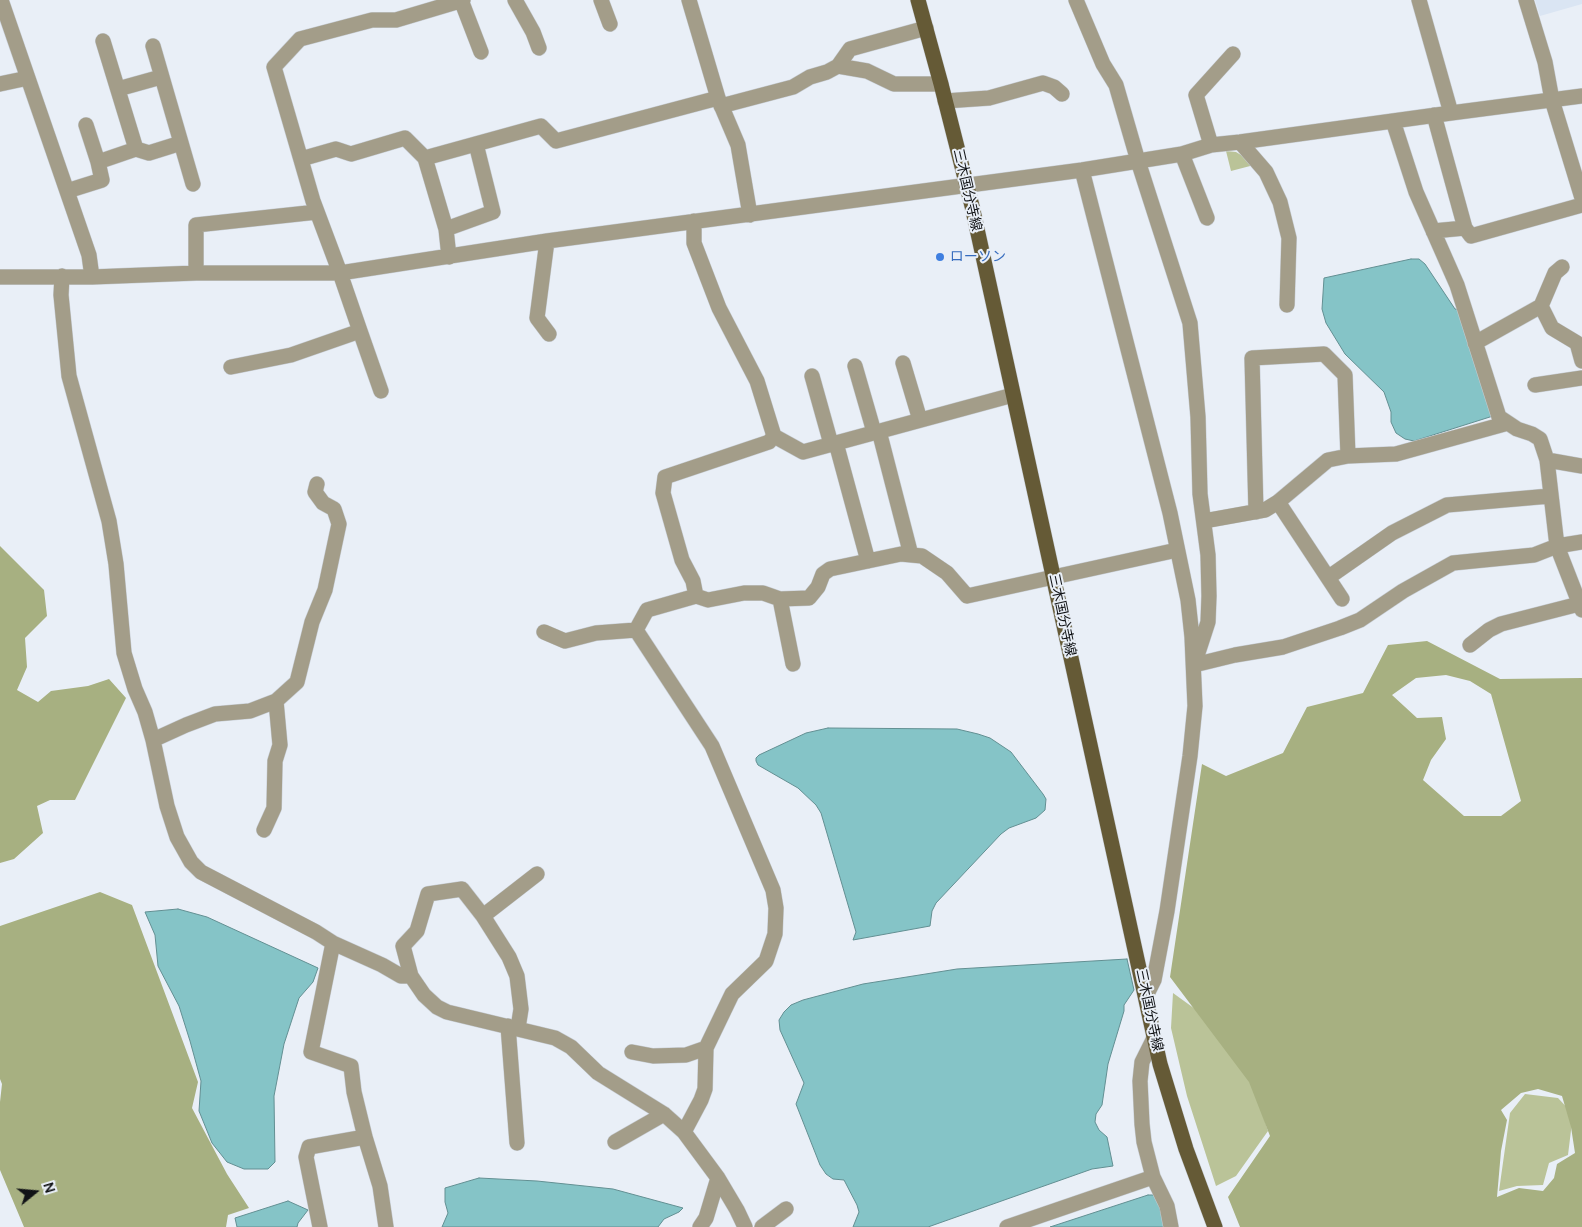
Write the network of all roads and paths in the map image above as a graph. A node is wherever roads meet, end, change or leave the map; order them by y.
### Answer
1 (1, 0) edge
2 (462, 0) edge
3 (515, 0) edge
4 (602, 0) edge
5 (689, 0) edge
6 (918, 0) edge
7 (1076, 0) edge
8 (1419, 0) edge
9 (1526, 0) edge
10 (610, 24) dead end
11 (926, 28) junction
12 (103, 41) dead end
13 (153, 46) dead end
14 (539, 48) dead end
15 (481, 52) dead end
16 (1233, 54) dead end
17 (838, 66) junction
18 (162, 77) junction
19 (28, 78) junction
20 (0, 84) edge
21 (941, 84) junction
22 (118, 89) junction
23 (1062, 94) dead end
24 (1582, 96) edge
25 (1552, 100) junction
26 (945, 101) junction
27 (720, 102) junction
28 (1451, 112) junction
29 (1434, 115) junction
30 (1393, 121) junction
31 (86, 125) dead end
32 (1240, 142) junction
33 (181, 143) junction
34 (476, 144) junction
35 (1211, 145) junction
36 (136, 149) junction
37 (1182, 154) junction
38 (425, 158) junction
39 (301, 159) junction
40 (1138, 160) junction
41 (98, 162) junction
42 (1082, 170) junction
43 (193, 184) dead end
44 (966, 185) junction
45 (67, 191) junction
46 (1582, 198) edge
47 (1582, 205) edge
48 (317, 212) junction
49 (750, 215) junction
50 (1207, 218) dead end
51 (694, 221) junction
52 (1465, 228) junction
53 (446, 230) junction
54 (1433, 231) junction
55 (547, 241) junction
56 (449, 257) junction
57 (1562, 267) dead end
58 (196, 273) junction
59 (340, 273) junction
60 (62, 276) junction
61 (0, 277) edge
62 (92, 277) junction
63 (1287, 304) dead end
64 (1542, 306) junction
65 (360, 331) junction
66 (549, 334) dead end
67 (1475, 343) junction
68 (1582, 361) edge
69 (903, 363) dead end
70 (855, 366) dead end
71 (231, 367) dead end
72 (812, 376) dead end
73 (1582, 378) edge
74 (1534, 385) dead end
75 (381, 391) dead end
76 (1013, 395) junction
77 (920, 420) junction
78 (1508, 423) junction
79 (876, 432) junction
80 (774, 436) junction
81 (833, 444) junction
82 (1348, 456) junction
83 (1547, 460) junction
84 (1582, 466) edge
85 (317, 484) dead end
86 (1550, 496) junction
87 (1278, 502) junction
88 (1256, 512) junction
89 (1204, 521) junction
90 (1582, 542) edge
91 (1557, 546) junction
92 (1177, 550) junction
93 (911, 555) junction
94 (868, 561) junction
95 (1329, 577) junction
96 (1054, 578) junction
97 (696, 596) junction
98 (1342, 599) dead end
99 (780, 600) junction
100 (1581, 607) edge
101 (636, 630) junction
102 (544, 632) dead end
103 (1470, 645) dead end
104 (793, 664) dead end
105 (1194, 665) junction
106 (276, 700) junction
107 (153, 740) junction
108 (264, 830) dead end
109 (537, 874) dead end
110 (483, 916) junction
111 (333, 943) junction
112 (411, 976) junction
113 (1146, 996) junction
114 (513, 1027) junction
115 (1154, 1038) junction
116 (706, 1048) junction
117 (632, 1052) dead end
118 (664, 1114) junction
119 (684, 1132) junction
120 (365, 1138) junction
121 (615, 1142) dead end
122 (517, 1143) dead end
123 (1153, 1177) junction
124 (718, 1178) junction
125 (786, 1209) dead end
126 (320, 1227) edge
127 (386, 1227) edge
128 (700, 1227) edge
129 (745, 1227) edge
130 (762, 1227) edge
131 (1007, 1227) edge
132 (1171, 1227) edge
133 (1215, 1227) edge

1 - 19 street
2 - 15 street
2 - 39 street
3 - 14 street
4 - 10 street
5 - 27 street
6 - 11 main road, 三木国分寺線
7 - 40 street
8 - 28 street
9 - 25 street
11 - 17 street
11 - 21 main road, 三木国分寺線
12 - 22 street
13 - 18 street
16 - 35 street
17 - 21 street
17 - 27 street
18 - 22 street
18 - 33 street
19 - 20 street
19 - 45 street
21 - 26 main road, 三木国分寺線
22 - 36 street
23 - 26 street
24 - 25 street
25 - 28 street
25 - 46 street
26 - 44 main road, 三木国分寺線
27 - 34 street
27 - 49 street
28 - 29 street
29 - 30 street
29 - 52 street
30 - 32 street
30 - 54 street
31 - 41 street
32 - 35 street
32 - 63 street
33 - 36 street
33 - 43 street
34 - 38 street
34 - 53 street
35 - 37 street
36 - 41 street
37 - 40 street
37 - 50 street
38 - 39 street
38 - 53 street
39 - 48 street
40 - 42 street
40 - 89 street
41 - 45 street
42 - 44 street
42 - 92 street
44 - 49 street
44 - 76 main road, 三木国分寺線
45 - 62 street
47 - 52 street
48 - 58 street
48 - 59 street
49 - 51 street
51 - 55 street
51 - 80 street
52 - 54 street
53 - 56 street
54 - 67 street
55 - 56 street
55 - 66 street
56 - 59 street
57 - 64 street
58 - 59 street
58 - 62 street
59 - 65 street
60 - 61 street
60 - 62 street
60 - 107 street
64 - 67 street
64 - 68 street
65 - 71 street
65 - 75 street
67 - 78 street
69 - 77 street
70 - 79 street
72 - 81 street
73 - 74 street
76 - 77 street
76 - 96 main road, 三木国分寺線
77 - 79 street
78 - 82 street
78 - 83 street
79 - 81 street
79 - 93 street
80 - 81 street
80 - 97 street
81 - 94 street
82 - 87 street
82 - 88 street
83 - 84 street
83 - 86 street
85 - 106 street
86 - 91 street
86 - 95 street
87 - 88 street
87 - 95 street
88 - 89 street
89 - 105 street
90 - 91 street
91 - 100 street
91 - 105 street
92 - 96 street
92 - 105 street
93 - 94 street
93 - 96 street
94 - 99 street
95 - 98 street
96 - 113 main road, 三木国分寺線
97 - 99 street
97 - 101 street
99 - 104 street
100 - 103 street
101 - 102 street
101 - 116 street
105 - 113 street
106 - 107 street
106 - 108 street
107 - 111 street
109 - 110 street
110 - 112 street
110 - 114 street
111 - 112 street
111 - 120 street
112 - 114 street
113 - 115 main road, 三木国分寺線
114 - 118 street
114 - 122 street
115 - 123 street
115 - 133 main road, 三木国分寺線
116 - 117 street
116 - 119 street
118 - 119 street
118 - 121 street
119 - 124 street
120 - 126 street
120 - 127 street
123 - 131 street
123 - 132 street
124 - 128 street
124 - 129 street
125 - 130 street

